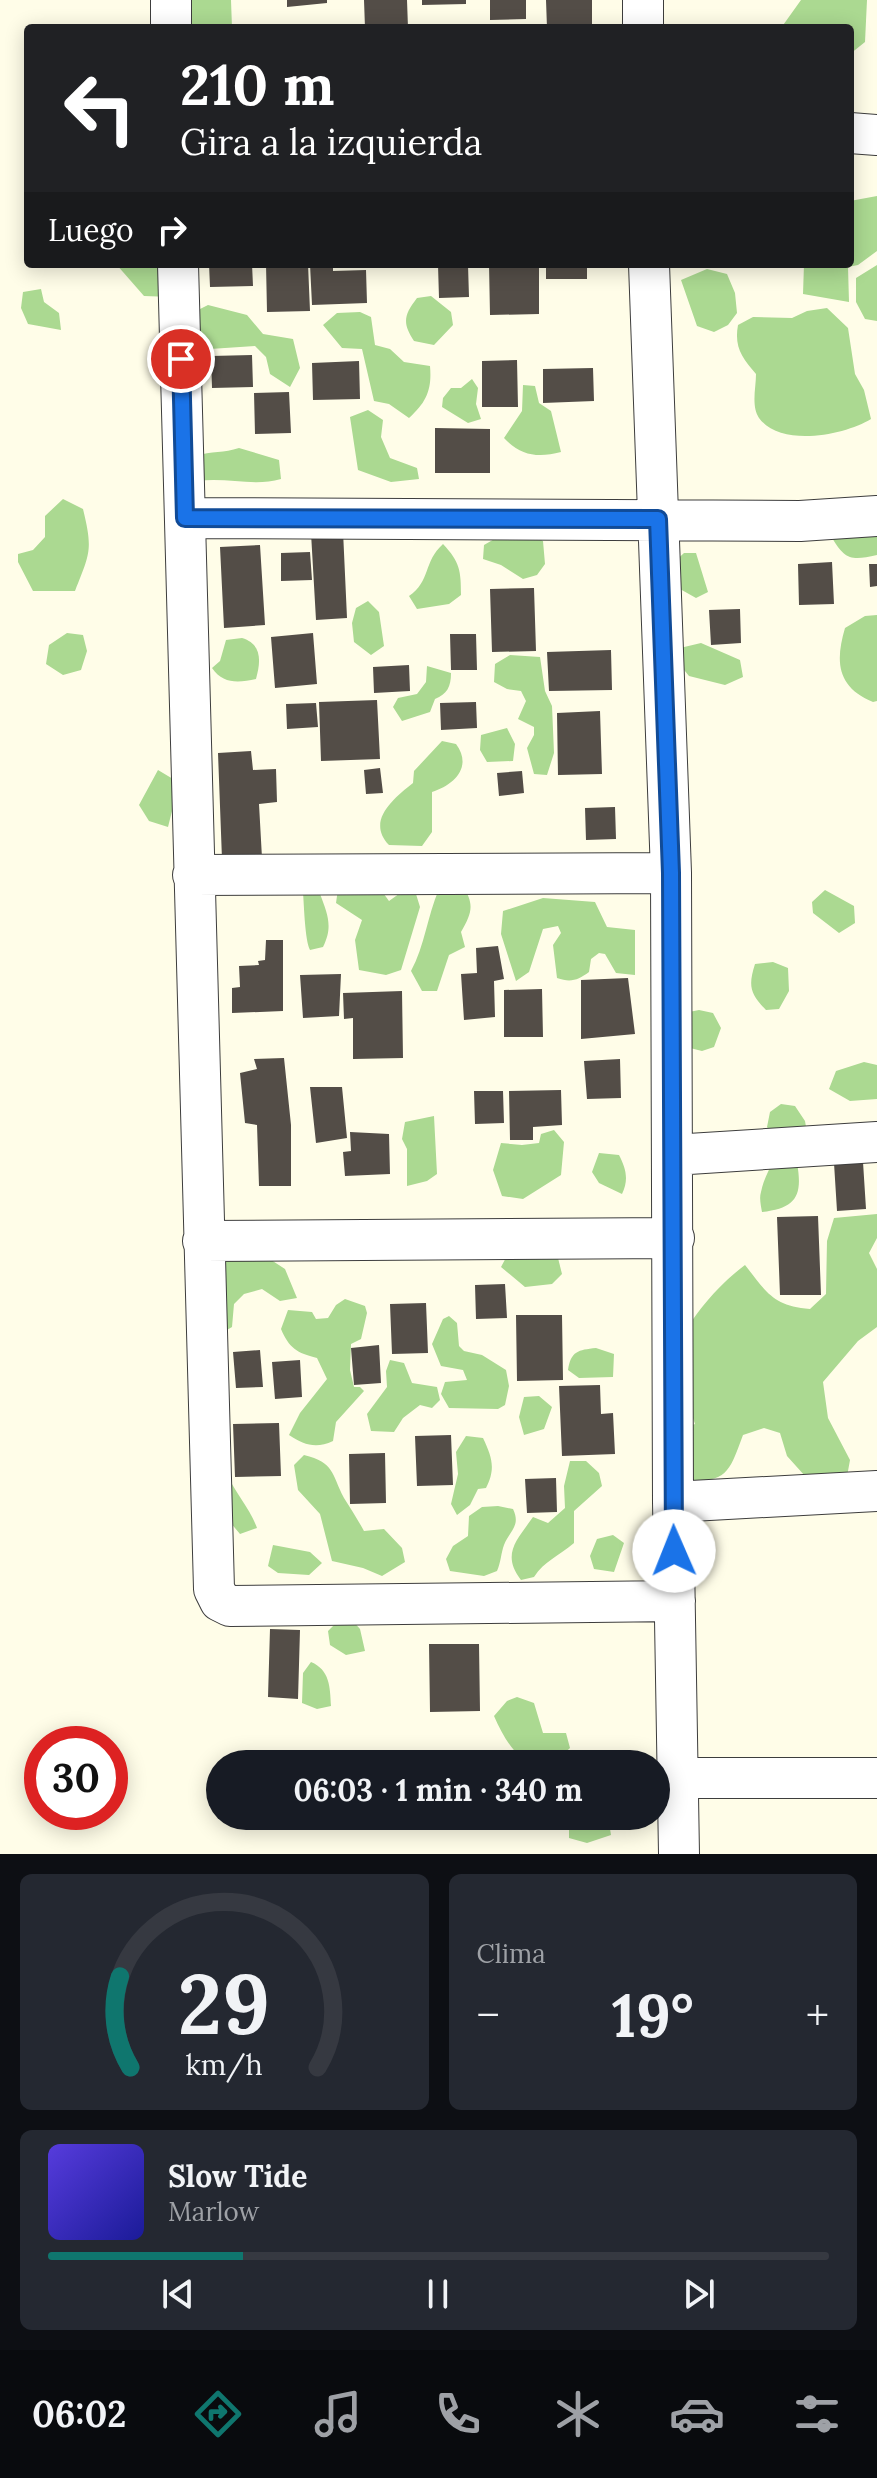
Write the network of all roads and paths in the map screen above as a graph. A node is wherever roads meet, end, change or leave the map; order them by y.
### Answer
1 (171, 0) edge
2 (643, 0) edge
3 (171, 24) edge
4 (643, 24) edge
5 (854, 133) edge
6 (877, 135) edge
7 (178, 268) edge
8 (649, 268) edge
9 (877, 516) edge
10 (185, 518) junction
11 (658, 519) junction
12 (671, 873) junction
13 (193, 875) junction
14 (877, 1142) edge
15 (673, 1155) junction
16 (674, 1238) junction
17 (203, 1241) junction
18 (877, 1491) edge
19 (673, 1502) junction
20 (675, 1601) junction
21 (678, 1778) junction
22 (877, 1778) edge
23 (679, 1854) edge

1 - 3 street
2 - 4 street
5 - 6 street
7 - 10 street
8 - 11 street
9 - 11 street
10 - 11 street
10 - 13 street
11 - 12 street
12 - 13 street
12 - 15 street
13 - 17 street
14 - 15 street
15 - 16 street
16 - 17 street
16 - 19 street
17 - 20 street
18 - 19 street
19 - 20 street
20 - 21 street
21 - 22 street
21 - 23 street

